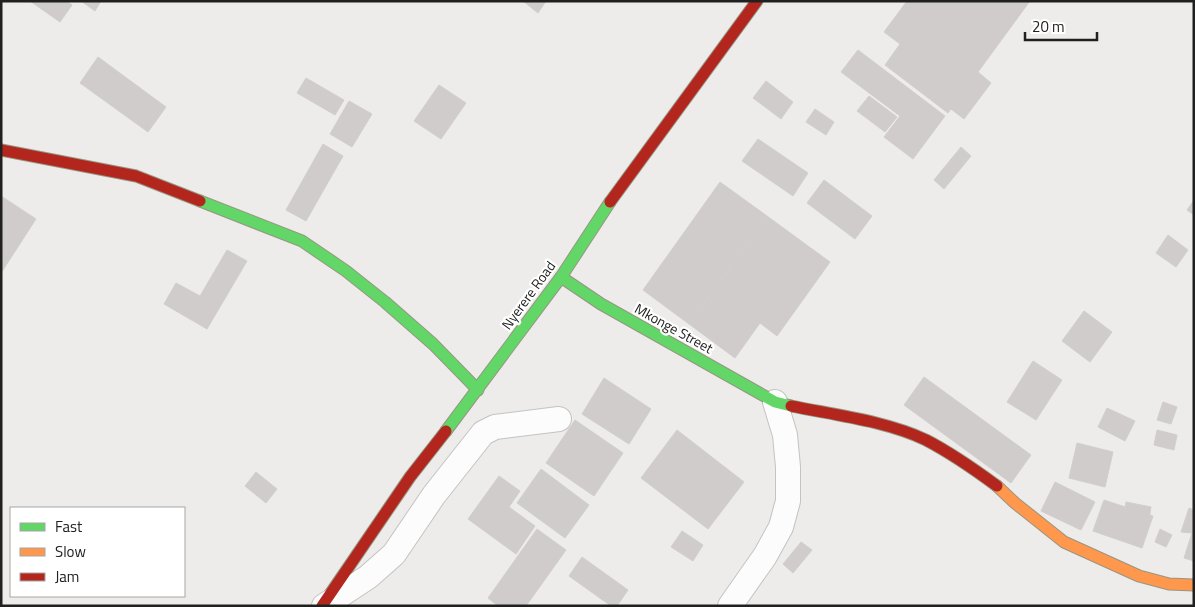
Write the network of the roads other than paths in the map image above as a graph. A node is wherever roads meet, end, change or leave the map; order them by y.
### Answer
1 (757, 1) edge
2 (1, 150) edge
3 (561, 277) junction
4 (478, 390) junction
5 (775, 402) junction
6 (559, 419) dead end
7 (1194, 585) edge
8 (323, 606) edge
9 (730, 606) edge

1 - 3 street, Nyerere Road
2 - 4 street
3 - 4 street, Nyerere Road
3 - 5 street, Mkonge Street
4 - 8 street, Nyerere Road
5 - 7 street, Mkonge Street
5 - 9 street
6 - 8 street

